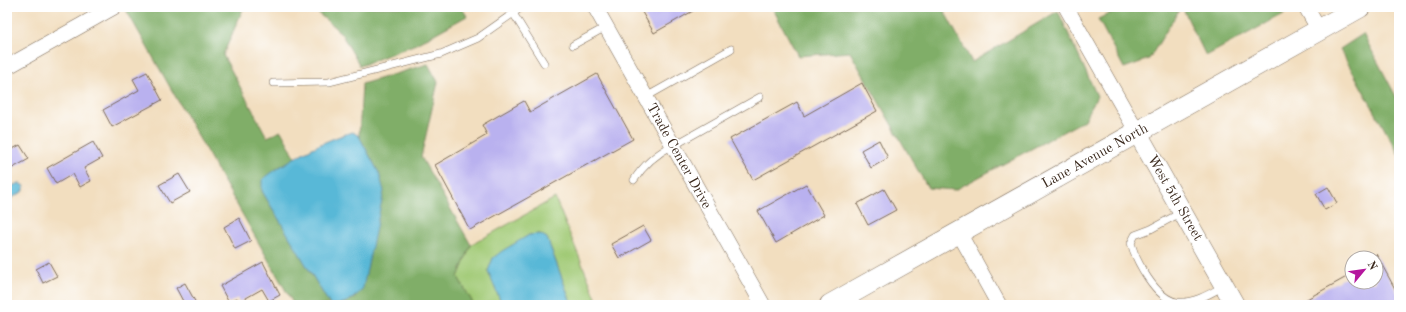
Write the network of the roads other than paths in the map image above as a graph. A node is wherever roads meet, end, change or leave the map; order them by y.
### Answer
1 (114, 7) edge
2 (522, 7) edge
3 (595, 7) edge
4 (1066, 7) edge
5 (1306, 7) edge
6 (1360, 7) edge
7 (513, 13) junction
8 (606, 27) junction
9 (1319, 30) junction
10 (573, 45) dead end
11 (731, 49) dead end
12 (544, 63) dead end
13 (7, 67) edge
14 (273, 83) dead end
15 (646, 97) junction
16 (760, 97) dead end
17 (1137, 132) junction
18 (673, 145) junction
19 (634, 180) dead end
20 (1183, 212) junction
21 (959, 233) junction
22 (1224, 286) junction
23 (763, 305) edge
24 (830, 305) edge
25 (999, 305) edge
26 (1235, 305) edge

1 - 13 street
2 - 7 lane
3 - 8 street, Trade Center Drive
4 - 17 street, West 5th Street
5 - 9 street
6 - 9 main road, Lane Avenue North
7 - 12 lane
7 - 14 lane
8 - 10 lane
8 - 15 street, Trade Center Drive
9 - 17 main road, Lane Avenue North
11 - 15 lane
15 - 18 street, Trade Center Drive
16 - 18 lane
17 - 20 street, West 5th Street
17 - 21 main road, Lane Avenue North
18 - 19 lane
18 - 23 street, Trade Center Drive
20 - 22 street, West 5th Street
20 - 22 lane
21 - 24 main road, Lane Avenue North
21 - 25 street
22 - 26 street, West 5th Street

